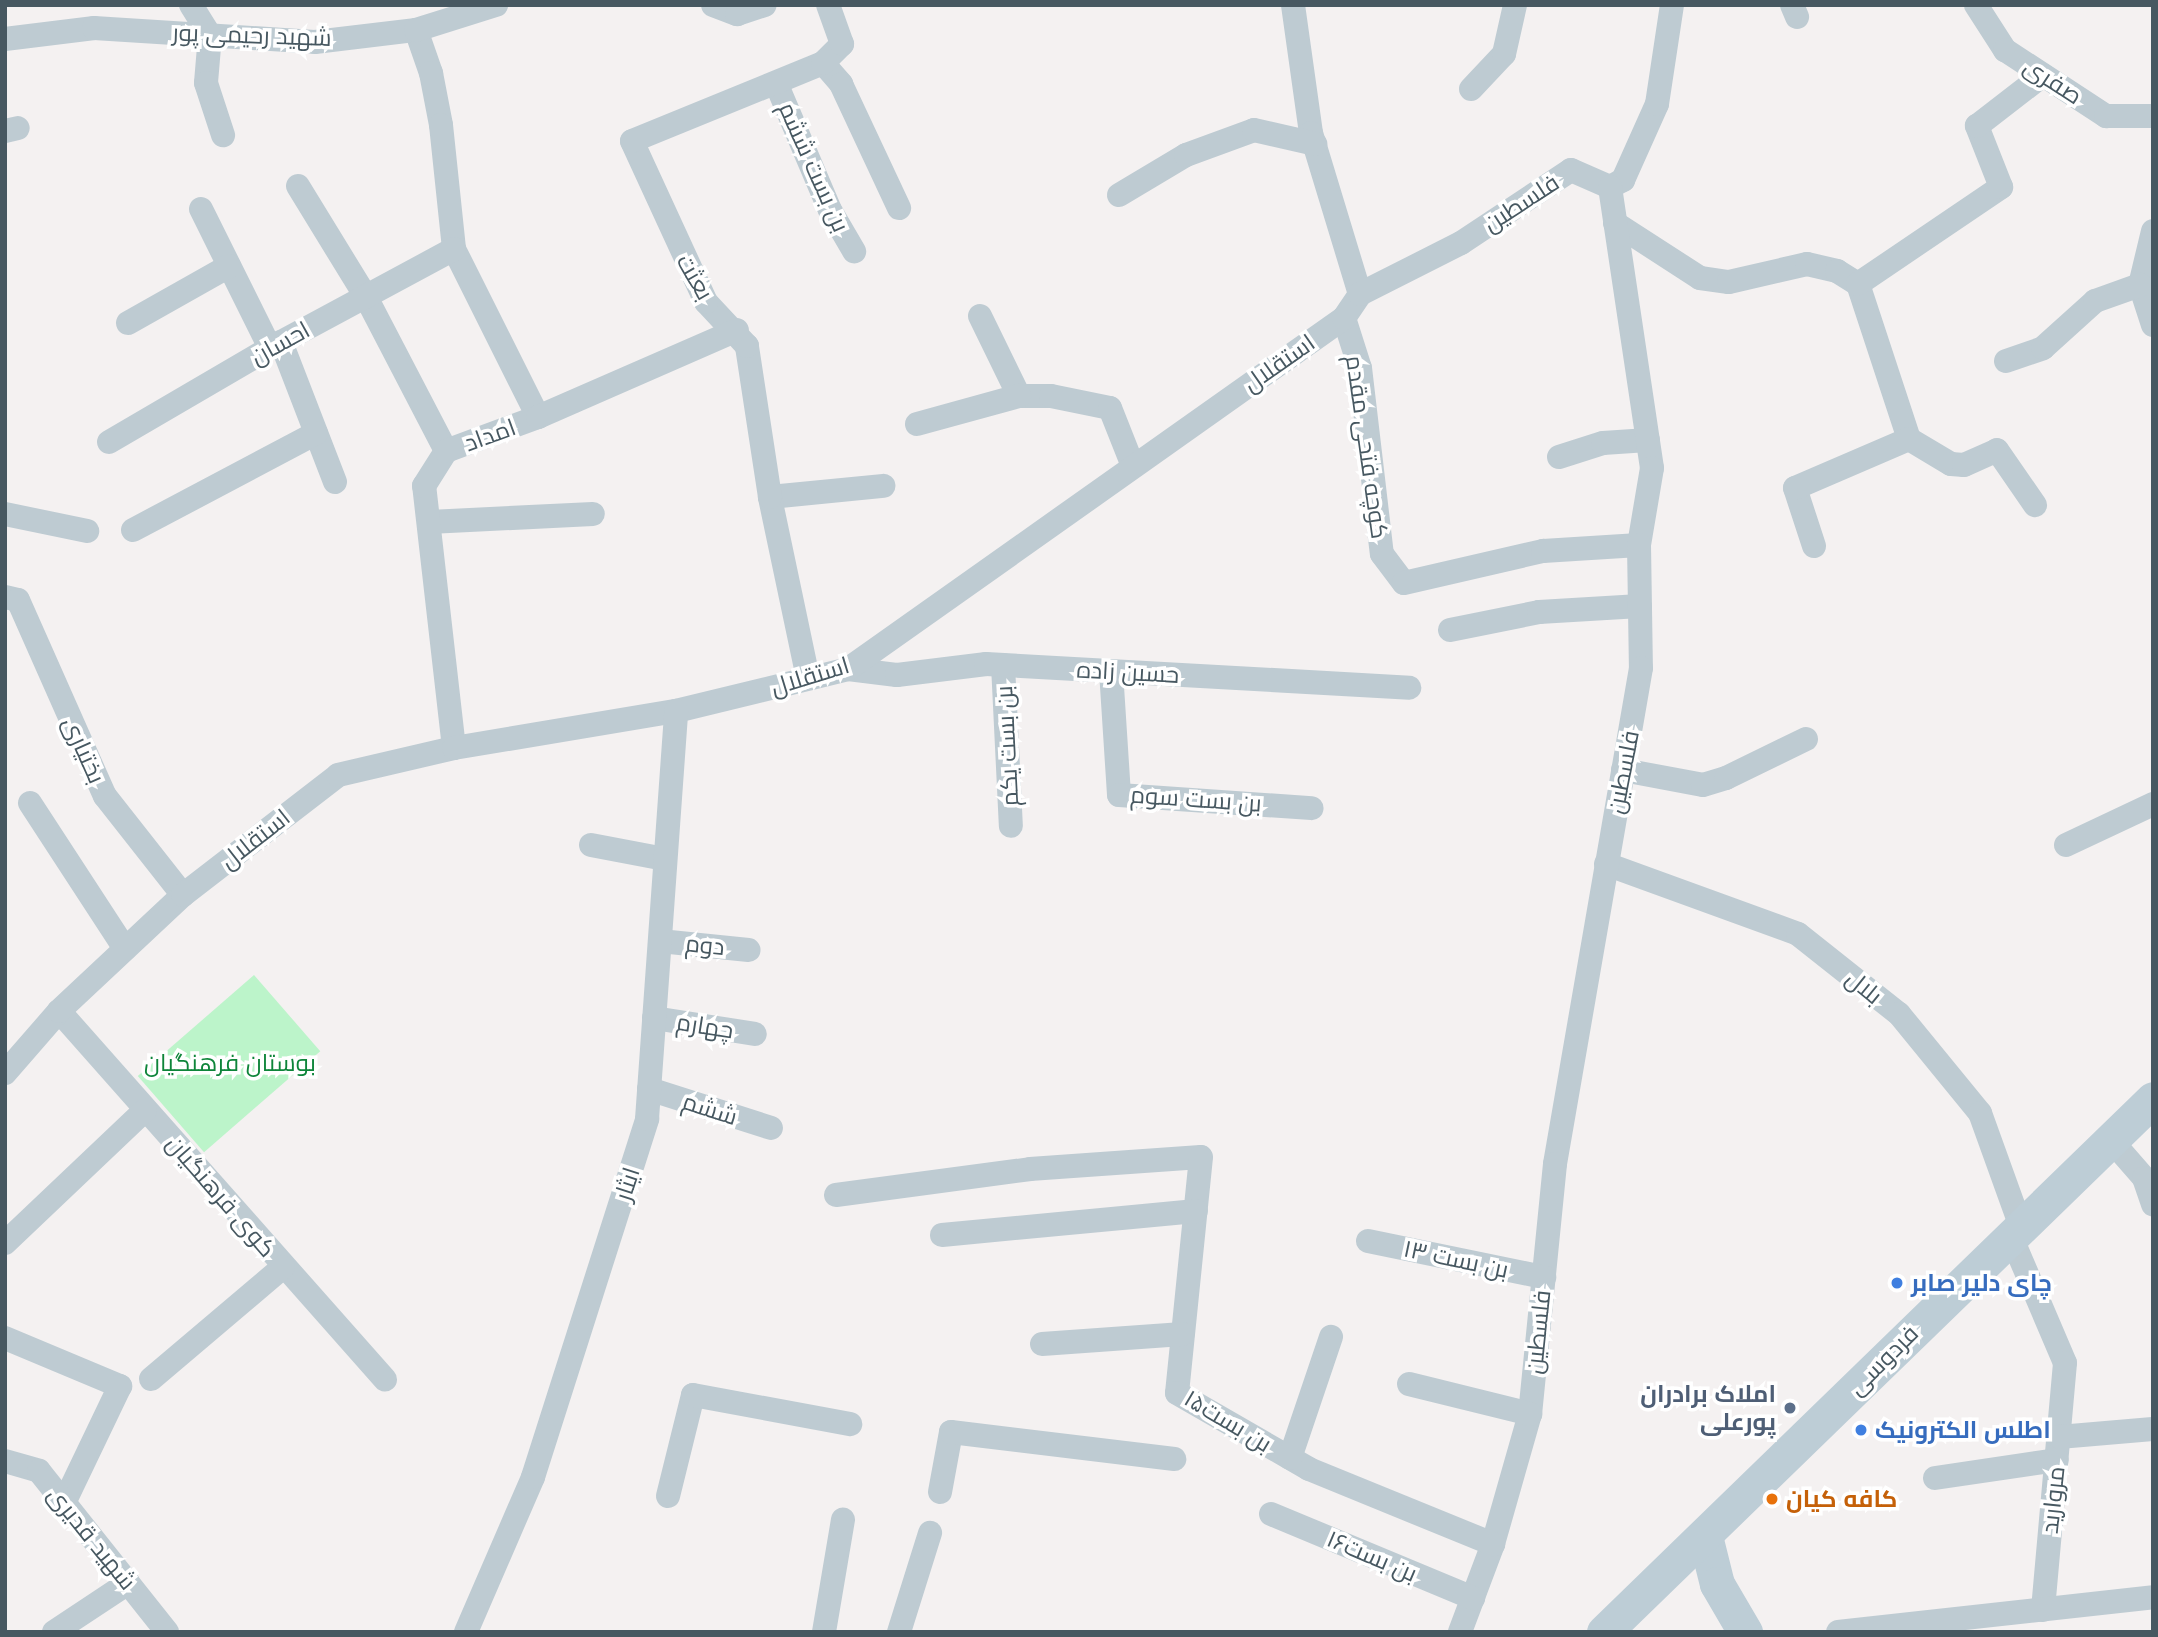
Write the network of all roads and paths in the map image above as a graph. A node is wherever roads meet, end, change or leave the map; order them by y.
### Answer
1 (191, 5) edge
2 (496, 5) edge
3 (713, 5) edge
4 (765, 5) edge
5 (828, 5) edge
6 (1293, 5) edge
7 (1515, 5) edge
8 (1672, 5) edge
9 (1976, 5) edge
10 (416, 30) junction
11 (210, 35) junction
12 (5, 38) edge
13 (823, 64) junction
14 (2043, 75) junction
15 (776, 83) junction
16 (1471, 89) dead end
17 (2153, 116) edge
18 (223, 135) dead end
19 (1315, 144) junction
20 (298, 187) dead end
21 (1610, 187) junction
22 (1119, 195) dead end
23 (899, 208) dead end
24 (201, 209) dead end
25 (1615, 223) junction
26 (2153, 231) edge
27 (454, 249) junction
28 (853, 251) dead end
29 (229, 266) junction
30 (1858, 284) junction
31 (2140, 285) junction
32 (1360, 294) junction
33 (366, 297) junction
34 (980, 316) dead end
35 (1344, 318) junction
36 (128, 323) dead end
37 (2153, 325) edge
38 (737, 330) junction
39 (275, 345) junction
40 (2006, 361) dead end
41 (1019, 396) junction
42 (538, 417) junction
43 (917, 424) dead end
44 (316, 433) junction
45 (1909, 439) junction
46 (1648, 440) junction
47 (109, 442) dead end
48 (446, 451) junction
49 (1559, 457) dead end
50 (1133, 466) junction
51 (335, 482) dead end
52 (883, 486) dead end
53 (770, 497) junction
54 (2035, 505) dead end
55 (5, 514) edge
56 (593, 514) dead end
57 (429, 522) junction
58 (133, 530) dead end
59 (87, 531) dead end
60 (1639, 545) junction
61 (1814, 546) dead end
62 (5, 597) edge
63 (1640, 606) junction
64 (1450, 630) dead end
65 (1003, 665) junction
66 (848, 669) junction
67 (1111, 671) junction
68 (808, 678) junction
69 (1409, 688) dead end
70 (676, 711) junction
71 (1806, 739) dead end
72 (454, 748) junction
73 (1623, 770) junction
74 (30, 803) dead end
75 (2153, 804) edge
76 (1312, 808) dead end
77 (1011, 826) dead end
78 (591, 845) dead end
79 (2066, 845) dead end
80 (665, 859) junction
81 (1606, 864) junction
82 (183, 895) junction
83 (660, 941) junction
84 (125, 949) junction
85 (749, 950) dead end
86 (59, 1012) junction
87 (654, 1018) junction
88 (755, 1034) dead end
89 (5, 1073) edge
90 (649, 1089) junction
91 (2153, 1099) edge
92 (145, 1110) junction
93 (771, 1128) dead end
94 (2110, 1139) junction
95 (836, 1195) dead end
96 (2153, 1204) edge
97 (1196, 1211) junction
98 (2015, 1229) junction
99 (942, 1235) dead end
100 (1368, 1241) dead end
101 (5, 1243) edge
102 (283, 1267) junction
103 (1544, 1277) junction
104 (1183, 1334) junction
105 (1331, 1336) dead end
106 (5, 1338) edge
107 (1042, 1344) dead end
108 (151, 1379) dead end
109 (385, 1379) dead end
110 (1409, 1384) dead end
111 (1530, 1414) junction
112 (850, 1424) dead end
113 (2153, 1429) edge
114 (2058, 1448) junction
115 (1290, 1458) junction
116 (1174, 1459) dead end
117 (5, 1461) edge
118 (1935, 1478) dead end
119 (940, 1492) dead end
120 (668, 1496) dead end
121 (64, 1503) junction
122 (1271, 1514) dead end
123 (843, 1520) dead end
124 (930, 1532) dead end
125 (1705, 1536) junction
126 (1493, 1544) junction
127 (128, 1583) junction
128 (2153, 1597) edge
129 (1473, 1598) junction
130 (2043, 1609) junction
131 (54, 1632) edge
132 (167, 1632) edge
133 (466, 1632) edge
134 (824, 1632) edge
135 (899, 1632) edge
136 (1460, 1632) edge
137 (1604, 1632) edge
138 (1745, 1632) edge
139 (1838, 1632) edge

1 - 11 street
2 - 10 street, شهید رحیمی پور
3 - 4 street
5 - 13 street
6 - 19 street
7 - 16 street
8 - 21 street
9 - 14 street, صفری
10 - 11 street, شهید رحیمی پور
10 - 27 street
11 - 12 street, شهید رحیمی پور
11 - 18 street
13 - 15 street, بعثت
13 - 23 street
14 - 17 street, صفری
14 - 30 street
15 - 28 street, بن بست ششم
15 - 38 street, بعثت
19 - 22 street
19 - 32 street
20 - 33 street
21 - 25 street, فلسطین
21 - 32 street, فلسطین
24 - 29 street
25 - 30 street
25 - 46 street, فلسطین
26 - 31 street
27 - 33 street, احسان
27 - 42 street
29 - 36 street
29 - 39 street
30 - 45 street
31 - 37 street
31 - 40 street
32 - 35 street, استقلال
33 - 39 street, احسان
33 - 48 street
34 - 41 street
35 - 50 street, استقلال
35 - 60 street, کوچه فتحی مقدم
38 - 42 street, امداد
38 - 53 street, بعثت
39 - 44 street
39 - 47 street, احسان
41 - 43 street
41 - 50 street
42 - 48 street, امداد
44 - 51 street
44 - 58 street
45 - 54 street
45 - 61 street
46 - 49 street
46 - 60 street, فلسطین
48 - 57 street, امداد
50 - 66 street, استقلال
52 - 53 street
53 - 68 street, بعثت
55 - 59 street
56 - 57 street
57 - 72 street, امداد
60 - 63 street, فلسطین
62 - 82 street, بختیاری
63 - 64 street
63 - 73 street, فلسطین
65 - 66 street, حسین زاده
65 - 67 street, حسین زاده
65 - 77 street, بن بست یکم
66 - 68 street, استقلال
67 - 69 street, حسین زاده
67 - 76 street, بن بست سوم
68 - 70 street, استقلال
70 - 72 street, استقلال
70 - 80 street, ایثار
71 - 73 street
72 - 82 street, استقلال
73 - 81 street, فلسطین
74 - 84 street
75 - 79 street
78 - 80 street
80 - 83 street, ایثار
81 - 98 street, بلال
81 - 103 street, فلسطین
82 - 84 street, استقلال
83 - 85 street, دوم
83 - 87 street, ایثار
84 - 86 street, استقلال
86 - 89 street, استقلال
86 - 92 street, کوی فرهنگیان
87 - 88 street, چهارم
87 - 90 street, ایثار
90 - 93 street, ششم
90 - 133 street, ایثار
91 - 94 main road, فردوسی
92 - 101 street
92 - 102 street, کوی فرهنگیان
94 - 96 street
94 - 98 main road, فردوسی
95 - 97 street, بن بست۱۵
97 - 99 street
97 - 104 street, بن بست۱۵
98 - 114 street, مروارید
98 - 125 main road, فردوسی
100 - 103 street, بن بست ۱۳
102 - 108 street
102 - 109 street, کوی فرهنگیان
103 - 111 street, فلسطین
104 - 107 street
104 - 115 street, بن بست۱۵
105 - 115 street
106 - 121 street
110 - 111 street
111 - 126 street, فلسطین
112 - 120 street
113 - 114 street
114 - 118 street
114 - 130 street, مروارید
115 - 126 street, بن بست۱۵
116 - 119 street
117 - 121 street, شهید قدیری
121 - 127 street, شهید قدیری
122 - 129 street, بن بست۱۶
123 - 134 street
124 - 135 street
125 - 137 main road, فردوسی
125 - 138 main road
126 - 129 street, فلسطین
127 - 131 street
127 - 132 street, شهید قدیری
128 - 130 street
129 - 136 street, فلسطین
130 - 139 street

